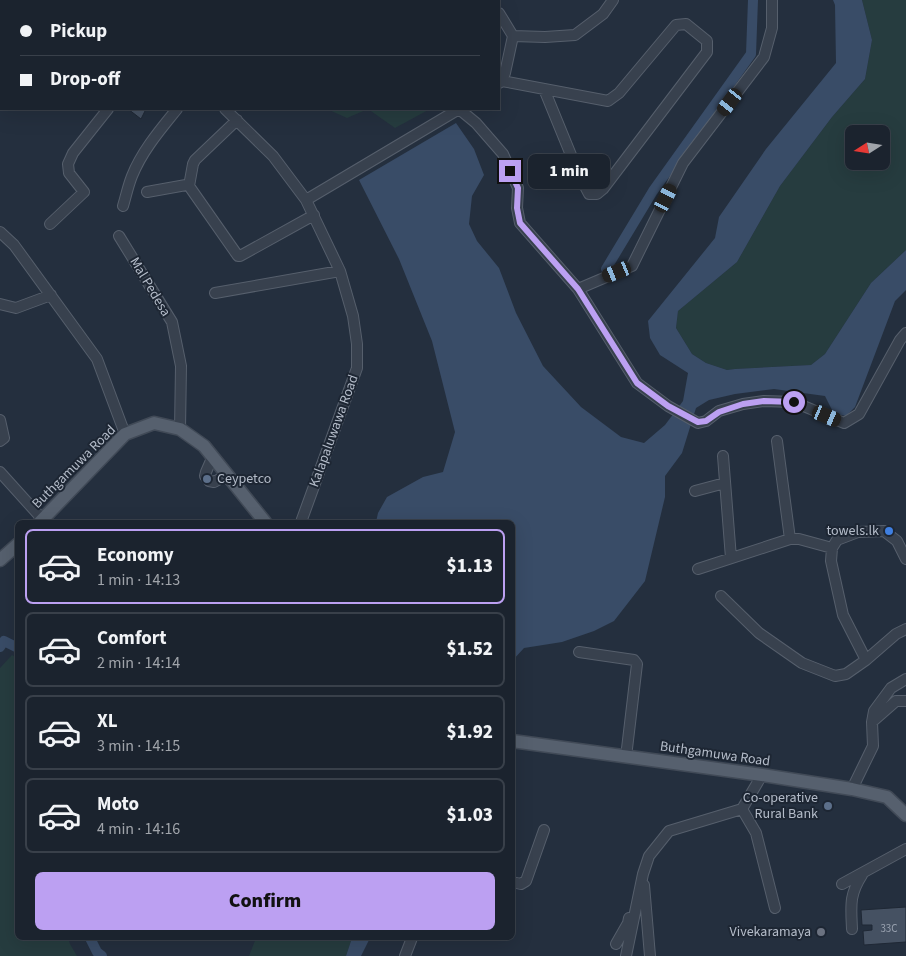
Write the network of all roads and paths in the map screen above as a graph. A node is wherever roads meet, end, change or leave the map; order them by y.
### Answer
1 (612, 0) edge
2 (772, 0) edge
3 (500, 15) edge
4 (513, 36) junction
5 (500, 82) edge
6 (544, 89) junction
7 (107, 110) edge
8 (176, 110) edge
9 (226, 110) edge
10 (457, 110) edge
11 (460, 110) edge
12 (237, 120) junction
13 (189, 186) junction
14 (147, 192) dead end
15 (306, 200) junction
16 (123, 206) dead end
17 (314, 215) junction
18 (50, 224) dead end
19 (0, 232) edge
20 (119, 236) dead end
21 (340, 271) junction
22 (578, 289) junction
23 (216, 292) dead end
24 (51, 295) junction
25 (0, 304) edge
26 (906, 333) edge
27 (0, 420) edge
28 (180, 429) junction
29 (126, 434) junction
30 (0, 441) edge
31 (777, 441) dead end
32 (213, 456) junction
33 (723, 456) dead end
34 (0, 472) edge
35 (227, 475) junction
36 (726, 483) junction
37 (695, 492) dead end
38 (41, 520) edge
39 (43, 520) edge
40 (263, 520) edge
41 (302, 520) edge
42 (790, 539) junction
43 (15, 547) edge
44 (832, 548) junction
45 (731, 558) junction
46 (906, 559) edge
47 (0, 560) edge
48 (698, 569) dead end
49 (721, 596) dead end
50 (906, 629) edge
51 (579, 652) dead end
52 (866, 660) junction
53 (906, 679) edge
54 (906, 701) edge
55 (872, 722) junction
56 (515, 741) edge
57 (626, 757) junction
58 (762, 775) junction
59 (852, 789) junction
60 (742, 809) junction
61 (906, 815) edge
62 (544, 830) dead end
63 (906, 849) edge
64 (864, 872) junction
65 (644, 874) junction
66 (515, 883) edge
67 (842, 884) dead end
68 (775, 908) dead end
69 (852, 929) dead end
70 (411, 940) edge
71 (616, 944) dead end
72 (404, 956) edge
73 (626, 956) edge
74 (650, 956) edge

1 - 4 street
2 - 22 street
3 - 4 street
4 - 5 street
5 - 6 street
6 - 6 street
7 - 18 street
8 - 16 street
9 - 12 street, Kalapaluwawa Road
10 - 15 street
11 - 22 street
12 - 13 street
12 - 15 street, Kalapaluwawa Road
13 - 14 street
13 - 17 street
15 - 17 street, Kalapaluwawa Road
17 - 21 street, Kalapaluwawa Road
19 - 24 street
20 - 28 street, Mal Pedesa
21 - 23 street
21 - 41 street, Kalapaluwawa Road
22 - 26 street
24 - 25 street
24 - 29 street
27 - 30 street
28 - 29 main road, Buthgamuwa Road
28 - 32 main road, Buthgamuwa Road
29 - 39 main road, Buthgamuwa Road
31 - 42 street
32 - 35 main road, Buthgamuwa Road
32 - 35 street
33 - 36 street
34 - 38 street
35 - 40 main road, Buthgamuwa Road
36 - 37 street
36 - 45 street
42 - 44 street
42 - 45 street
43 - 47 main road
44 - 46 street
44 - 52 street
45 - 48 street
49 - 52 street
50 - 52 street
51 - 57 street
53 - 55 street
54 - 55 street
55 - 59 street
56 - 57 main road, Buthgamuwa Road
57 - 58 main road, Buthgamuwa Road
58 - 59 main road, Buthgamuwa Road
58 - 60 street
59 - 61 main road, Buthgamuwa Road
60 - 65 street
60 - 68 street
62 - 66 street
63 - 64 street
64 - 67 street
64 - 69 street
65 - 71 street
65 - 73 street
65 - 74 street
70 - 72 street

